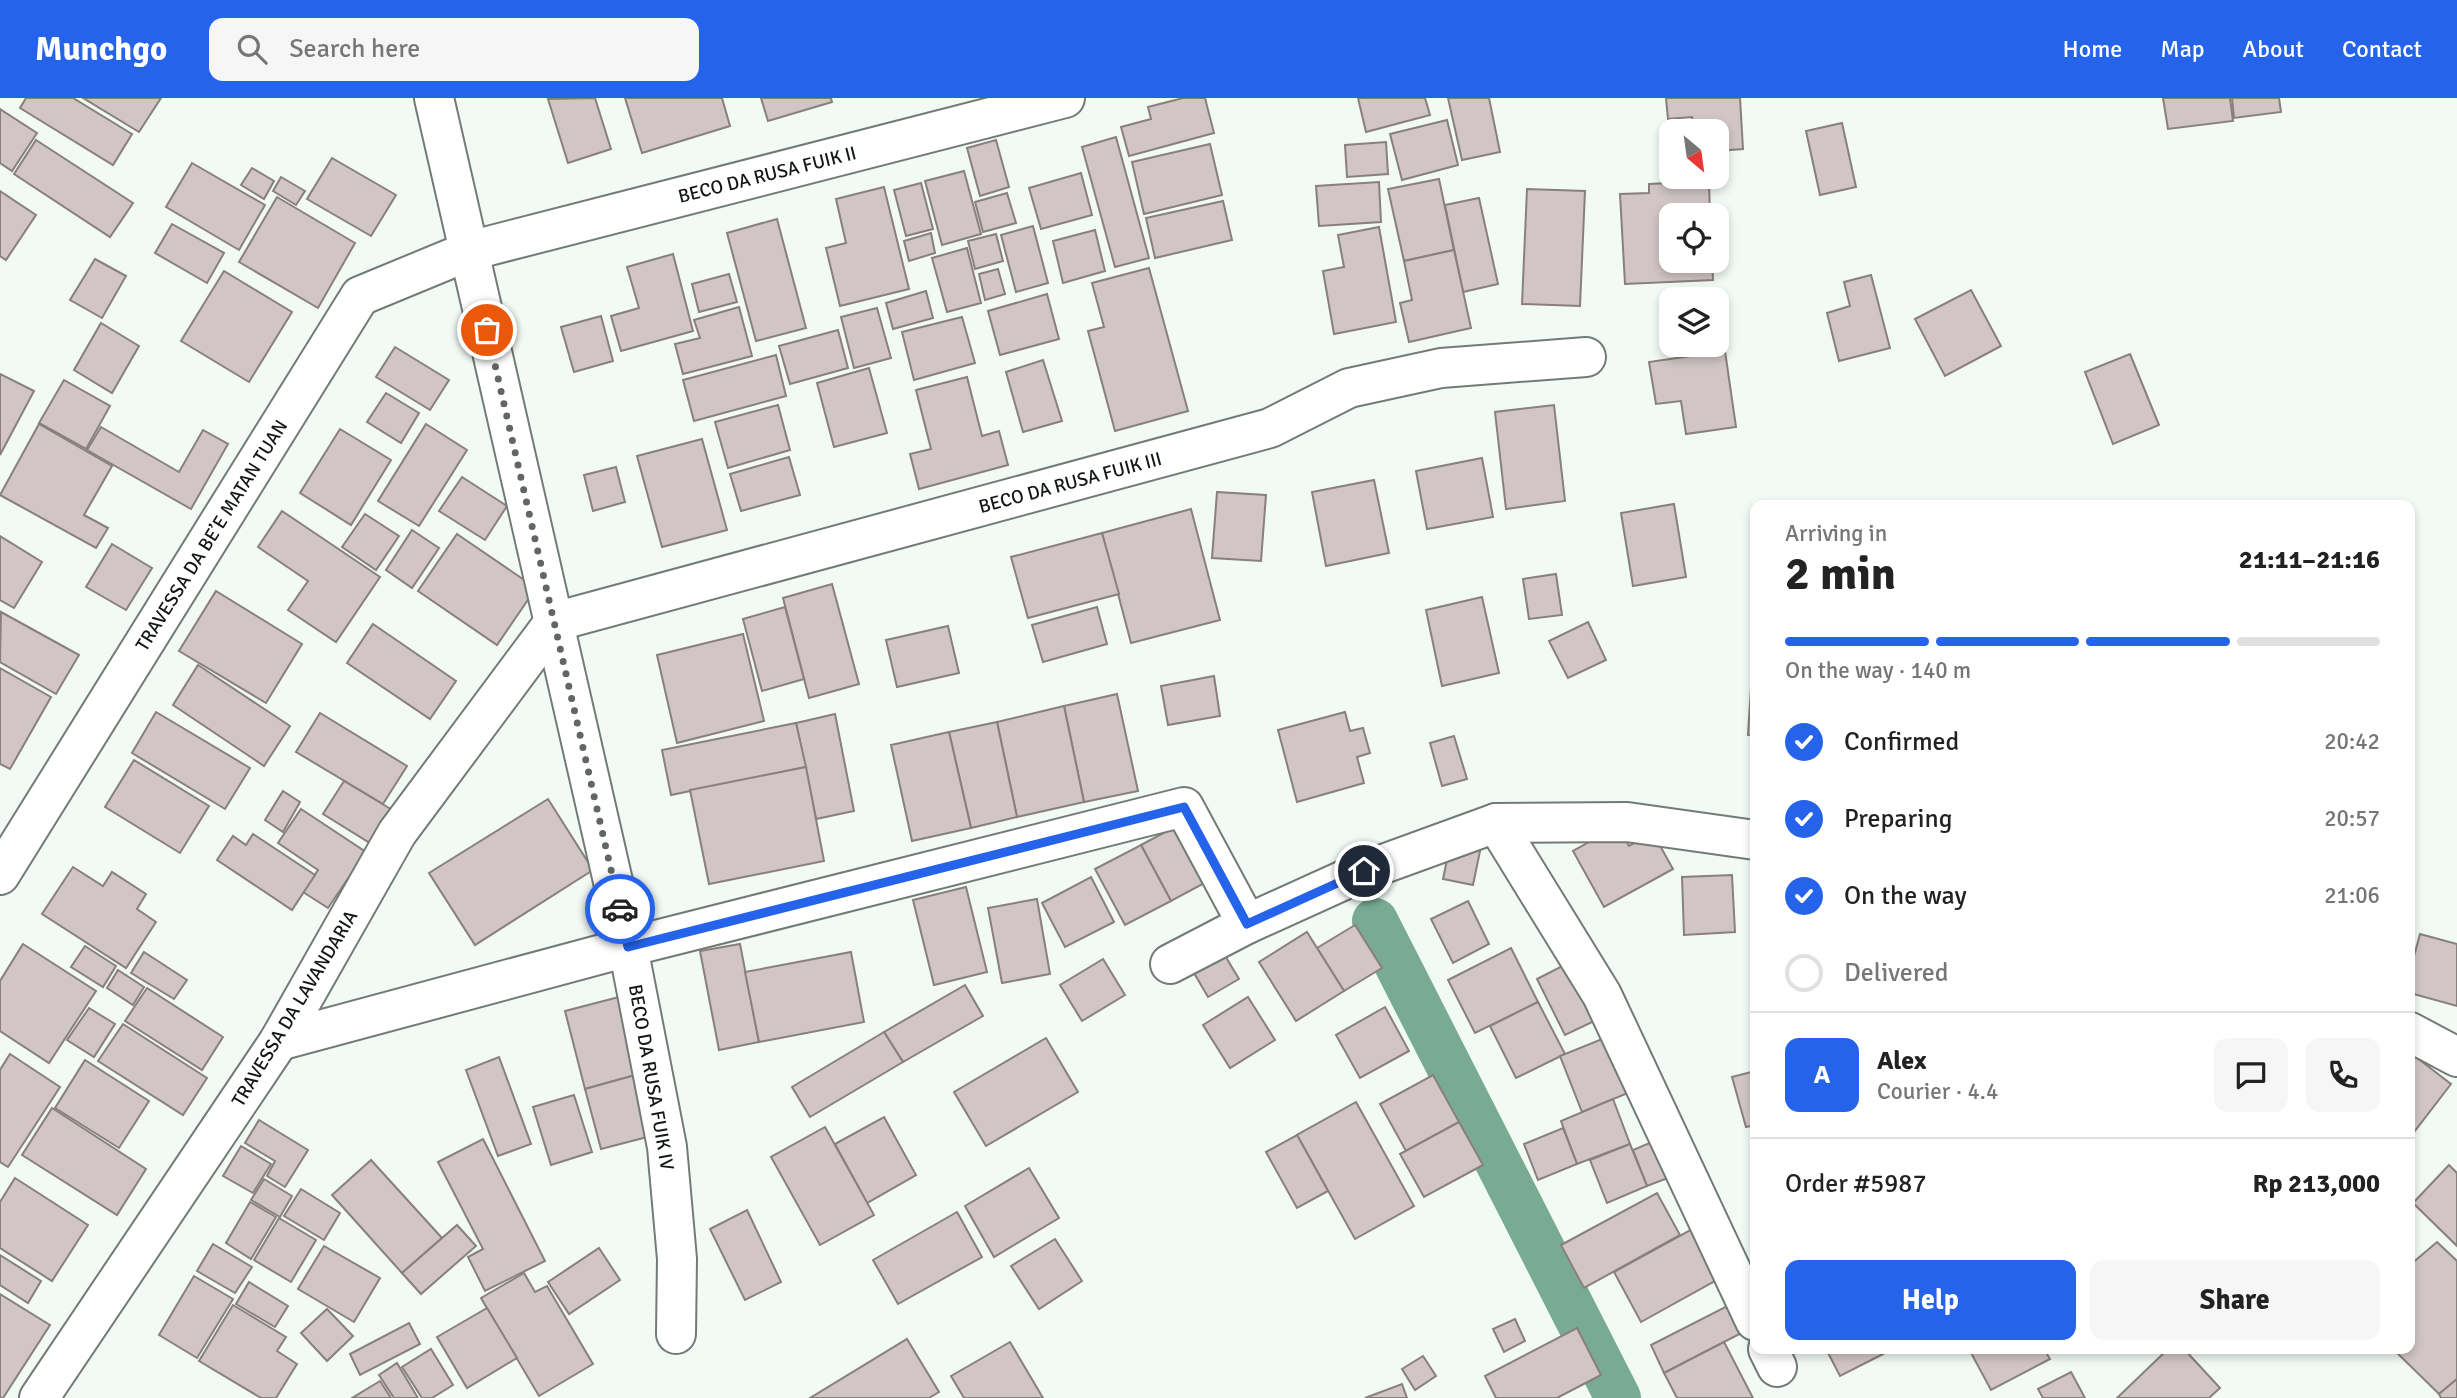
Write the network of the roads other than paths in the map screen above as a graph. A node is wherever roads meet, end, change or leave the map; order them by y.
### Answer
1 (434, 98) edge
2 (1065, 98) edge
3 (469, 251) junction
4 (1586, 357) dead end
5 (555, 622) junction
6 (1496, 823) junction
7 (1750, 838) edge
8 (0, 875) edge
9 (1247, 924) junction
10 (628, 947) junction
11 (1170, 964) dead end
12 (2415, 1035) edge
13 (279, 1041) junction
14 (2457, 1057) edge
15 (1750, 1310) edge
16 (676, 1334) dead end
17 (39, 1398) edge

1 - 3 street, BECO DA RUSA FUIK IV
2 - 3 street, BECO DA RUSA FUIK II
3 - 5 street, BECO DA RUSA FUIK IV
3 - 8 street, TRAVESSA DA BE’E MATAN TUAN
4 - 5 street, BECO DA RUSA FUIK III
5 - 10 street, BECO DA RUSA FUIK IV
5 - 13 street, TRAVESSA DA LAVANDARIA
6 - 7 street
6 - 9 street
6 - 15 street
9 - 10 street
9 - 11 street
10 - 13 street
10 - 16 street, BECO DA RUSA FUIK IV
12 - 14 street
13 - 17 street, TRAVESSA DA LAVANDARIA

